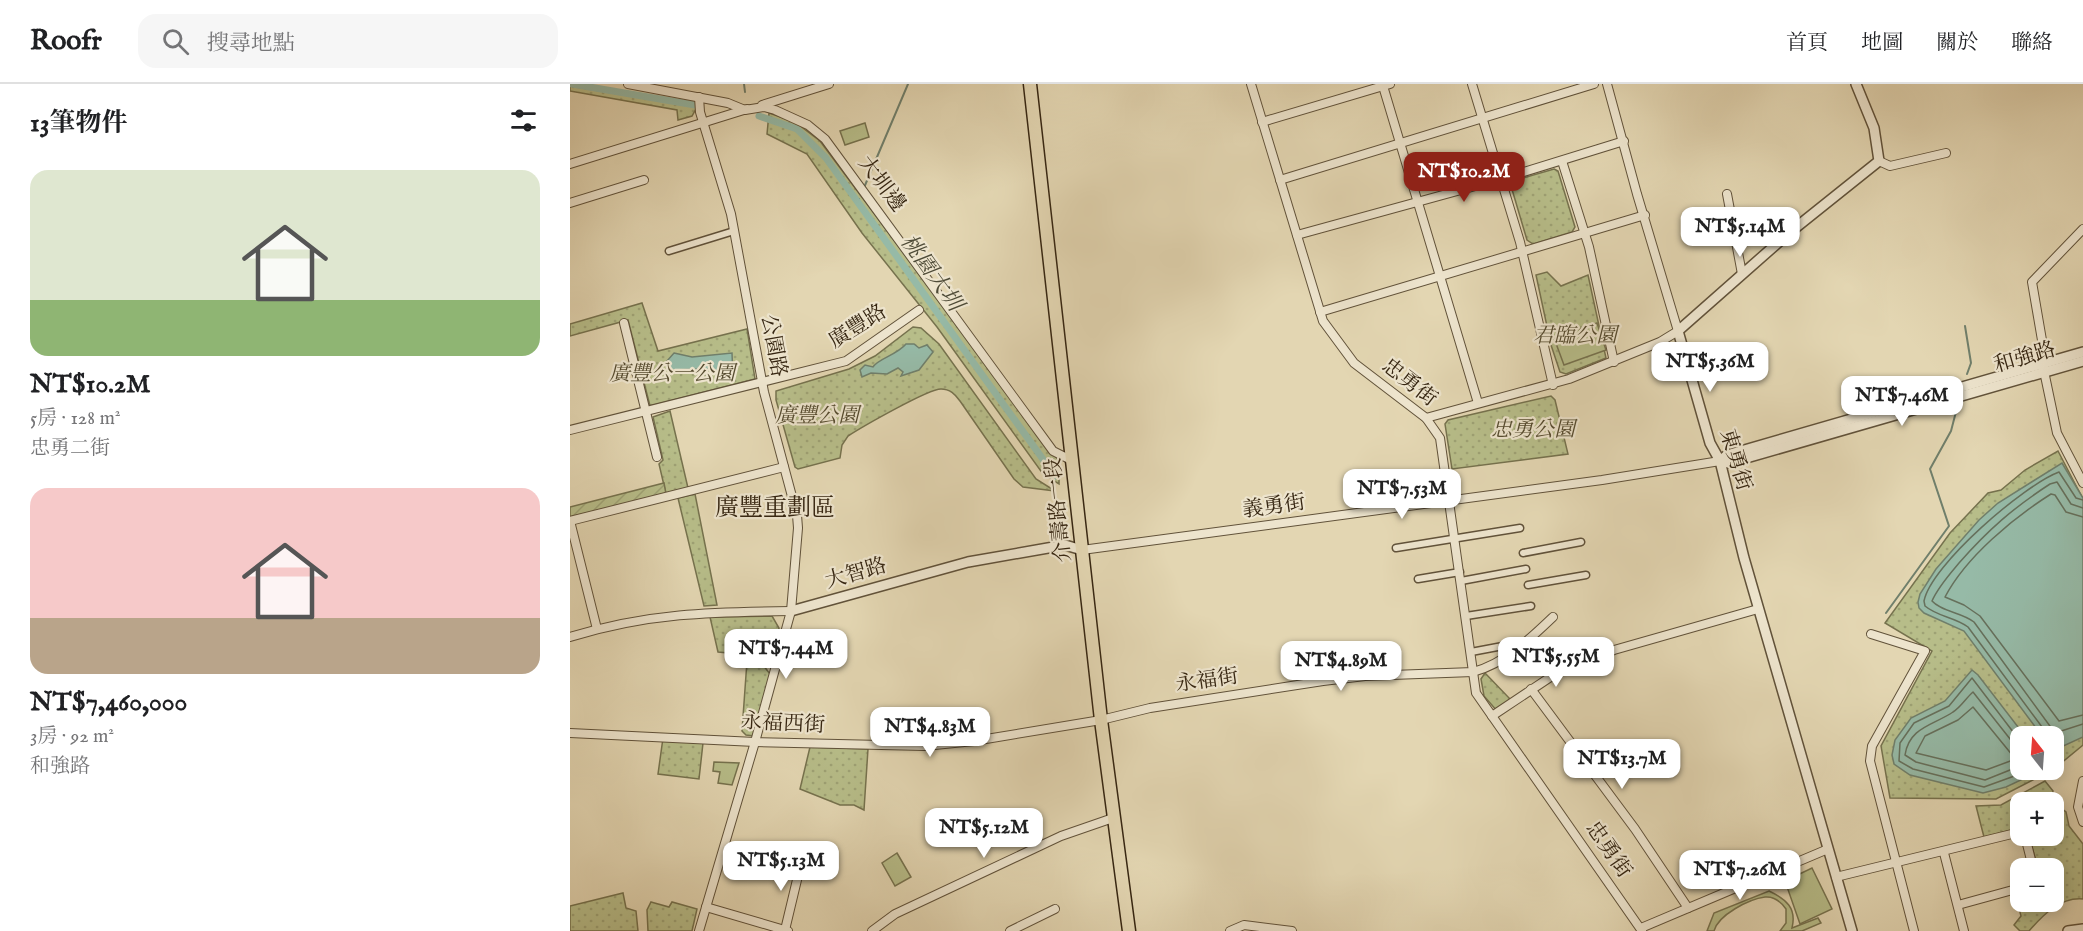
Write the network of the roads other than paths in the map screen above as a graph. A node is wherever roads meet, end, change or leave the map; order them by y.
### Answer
1 (628, 84) edge
2 (829, 84) edge
3 (1030, 84) edge
4 (1251, 84) edge
5 (1472, 84) edge
6 (1594, 84) edge
7 (1607, 84) edge
8 (1856, 84) edge
9 (1387, 85) edge
10 (699, 97) junction
11 (745, 110) junction
12 (1483, 120) junction
13 (1262, 122) junction
14 (703, 124) junction
15 (1624, 141) junction
16 (1400, 145) junction
17 (1946, 153) dead end
18 (1562, 161) junction
19 (1879, 161) junction
20 (570, 164) edge
21 (644, 180) dead end
22 (1280, 180) junction
23 (1501, 180) junction
24 (1728, 194) dead end
25 (570, 202) edge
26 (1417, 203) junction
27 (1645, 215) junction
28 (2083, 229) edge
29 (734, 231) junction
30 (1585, 234) junction
31 (1297, 235) junction
32 (669, 251) dead end
33 (1523, 252) junction
34 (1742, 274) junction
35 (1440, 277) junction
36 (919, 310) dead end
37 (1320, 312) junction
38 (624, 323) dead end
39 (1678, 331) junction
40 (2083, 352) edge
41 (2083, 361) edge
42 (1614, 362) junction
43 (2043, 366) junction
44 (762, 382) junction
45 (1553, 385) junction
46 (1478, 403) junction
47 (647, 411) junction
48 (1426, 417) junction
49 (570, 430) edge
50 (657, 457) dead end
51 (1073, 461) junction
52 (1720, 461) junction
53 (784, 467) junction
54 (2083, 483) edge
55 (1449, 501) junction
56 (570, 521) edge
57 (1520, 528) dead end
58 (1455, 538) junction
59 (1581, 542) dead end
60 (1396, 548) dead end
61 (1083, 550) junction
62 (1523, 553) dead end
63 (1526, 569) dead end
64 (1586, 575) dead end
65 (1461, 576) junction
66 (1418, 579) dead end
67 (1528, 585) dead end
68 (1531, 606) dead end
69 (1758, 609) junction
70 (791, 611) junction
71 (1466, 616) junction
72 (1553, 617) dead end
73 (597, 629) junction
74 (1871, 634) dead end
75 (570, 637) edge
76 (1524, 642) junction
77 (1471, 652) junction
78 (1473, 672) junction
79 (1531, 689) junction
80 (1492, 716) junction
81 (1101, 720) junction
82 (570, 733) edge
83 (755, 742) junction
84 (2083, 781) edge
85 (1113, 818) junction
86 (2083, 822) edge
87 (2010, 835) edge
88 (1828, 849) junction
89 (1944, 853) junction
90 (802, 859) dead end
91 (1897, 864) junction
92 (1836, 877) junction
93 (2010, 891) edge
94 (1958, 905) junction
95 (706, 907) junction
96 (1688, 908) junction
97 (1055, 909) dead end
98 (2083, 929) edge
99 (1642, 930) edge
100 (699, 931) edge
101 (786, 931) edge
102 (872, 931) edge
103 (1010, 931) edge
104 (1130, 931) edge
105 (1230, 931) edge
106 (1293, 931) edge
107 (1852, 931) edge
108 (1914, 931) edge
109 (1964, 931) edge
110 (2067, 931) edge

1 - 10 street
2 - 11 street
3 - 51 main road, 介壽路一段
4 - 13 street, 忠勇街
5 - 12 street
6 - 12 street
7 - 15 street
8 - 19 street
9 - 13 street
9 - 16 street
10 - 11 street
10 - 14 street, 公園路
11 - 14 street
11 - 51 street, 大圳邊
12 - 16 street
12 - 23 street
13 - 22 street, 忠勇街
14 - 20 street
14 - 29 street, 公園路
15 - 18 street
15 - 27 street
16 - 22 street
16 - 26 street
17 - 19 street
18 - 23 street
18 - 30 street
19 - 34 street
21 - 25 street
22 - 31 street, 忠勇街
23 - 26 street
23 - 33 street
24 - 34 street
26 - 31 street
26 - 35 street
27 - 30 street
27 - 39 street
28 - 43 street
29 - 32 street
29 - 44 street, 公園路
30 - 33 street
30 - 42 street
31 - 37 street, 忠勇街
33 - 35 street
33 - 45 street
34 - 39 street
35 - 37 street
35 - 46 street
36 - 44 street, 廣豐路
37 - 48 street, 忠勇街
38 - 47 street
39 - 42 street
39 - 52 street, 東勇街
40 - 43 street, 和強路
41 - 43 street, 和強路
42 - 45 street
43 - 52 street, 和強路
43 - 54 street
44 - 47 street, 廣豐路
44 - 53 street, 公園路
45 - 46 street
46 - 48 street
47 - 49 street, 廣豐路
47 - 50 street
48 - 55 street, 忠勇街
51 - 61 main road, 介壽路一段
52 - 55 street, 義勇街
52 - 69 street, 東勇街
53 - 56 street
53 - 70 street, 公園路
55 - 58 street, 忠勇街
55 - 61 street, 義勇街
56 - 73 street
57 - 58 street
58 - 60 street
58 - 65 street, 忠勇街
59 - 62 street
61 - 70 street, 大智路
61 - 81 main road, 介壽路一段
63 - 65 street
64 - 67 street
65 - 66 street
65 - 71 street, 忠勇街
68 - 71 street
69 - 79 street
69 - 88 street, 東勇街
70 - 73 street, 大智路
70 - 83 street, 公園路
71 - 77 street, 忠勇街
72 - 76 street, 永福街
73 - 75 street, 大智路
74 - 91 street
76 - 77 street
76 - 78 street, 永福街
77 - 78 street, 忠勇街
78 - 80 street, 忠勇街
78 - 81 street, 永福街
79 - 80 street
79 - 96 street
80 - 99 street, 忠勇街
81 - 83 street, 永福西街
81 - 85 main road, 介壽路一段
82 - 83 street, 永福西街
83 - 95 street, 公園路
84 - 86 street
85 - 102 street
85 - 104 main road, 介壽路一段
87 - 89 street
88 - 92 street, 東勇街
88 - 96 street
89 - 91 street
89 - 94 street
90 - 101 street
91 - 92 street
91 - 108 street
92 - 107 street, 東勇街
93 - 94 street
94 - 109 street
95 - 100 street, 公園路
95 - 101 street
96 - 99 street
97 - 103 street
98 - 110 street
105 - 106 street

